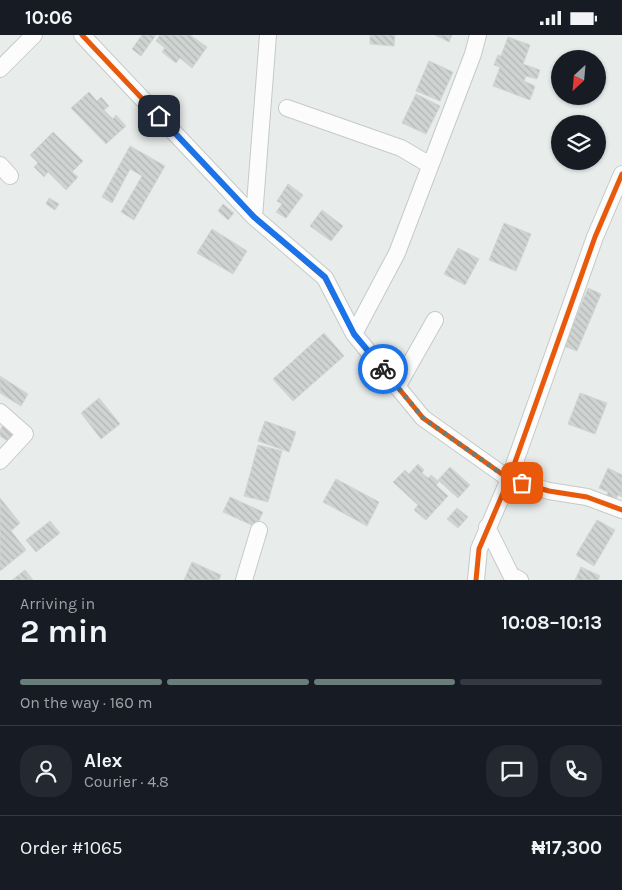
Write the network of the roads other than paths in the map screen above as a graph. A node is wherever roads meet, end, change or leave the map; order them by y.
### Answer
1 (34, 35) edge
2 (82, 35) edge
3 (268, 35) edge
4 (478, 35) edge
5 (0, 69) edge
6 (287, 108) dead end
7 (430, 165) junction
8 (622, 174) edge
9 (615, 211) edge
10 (254, 217) junction
11 (435, 320) dead end
12 (354, 334) junction
13 (398, 387) junction
14 (0, 412) edge
15 (0, 461) edge
16 (509, 479) junction
17 (622, 510) edge
18 (487, 527) junction
19 (258, 530) dead end
20 (244, 580) edge
21 (476, 580) edge
22 (520, 580) edge

1 - 5 street
2 - 10 street
3 - 10 street
4 - 7 street
6 - 7 street
7 - 12 street
8 - 9 street
9 - 16 street
10 - 12 street
11 - 13 street
12 - 13 street
13 - 16 street
14 - 15 street
16 - 17 street
16 - 18 street
18 - 21 street
18 - 22 street
19 - 20 street

